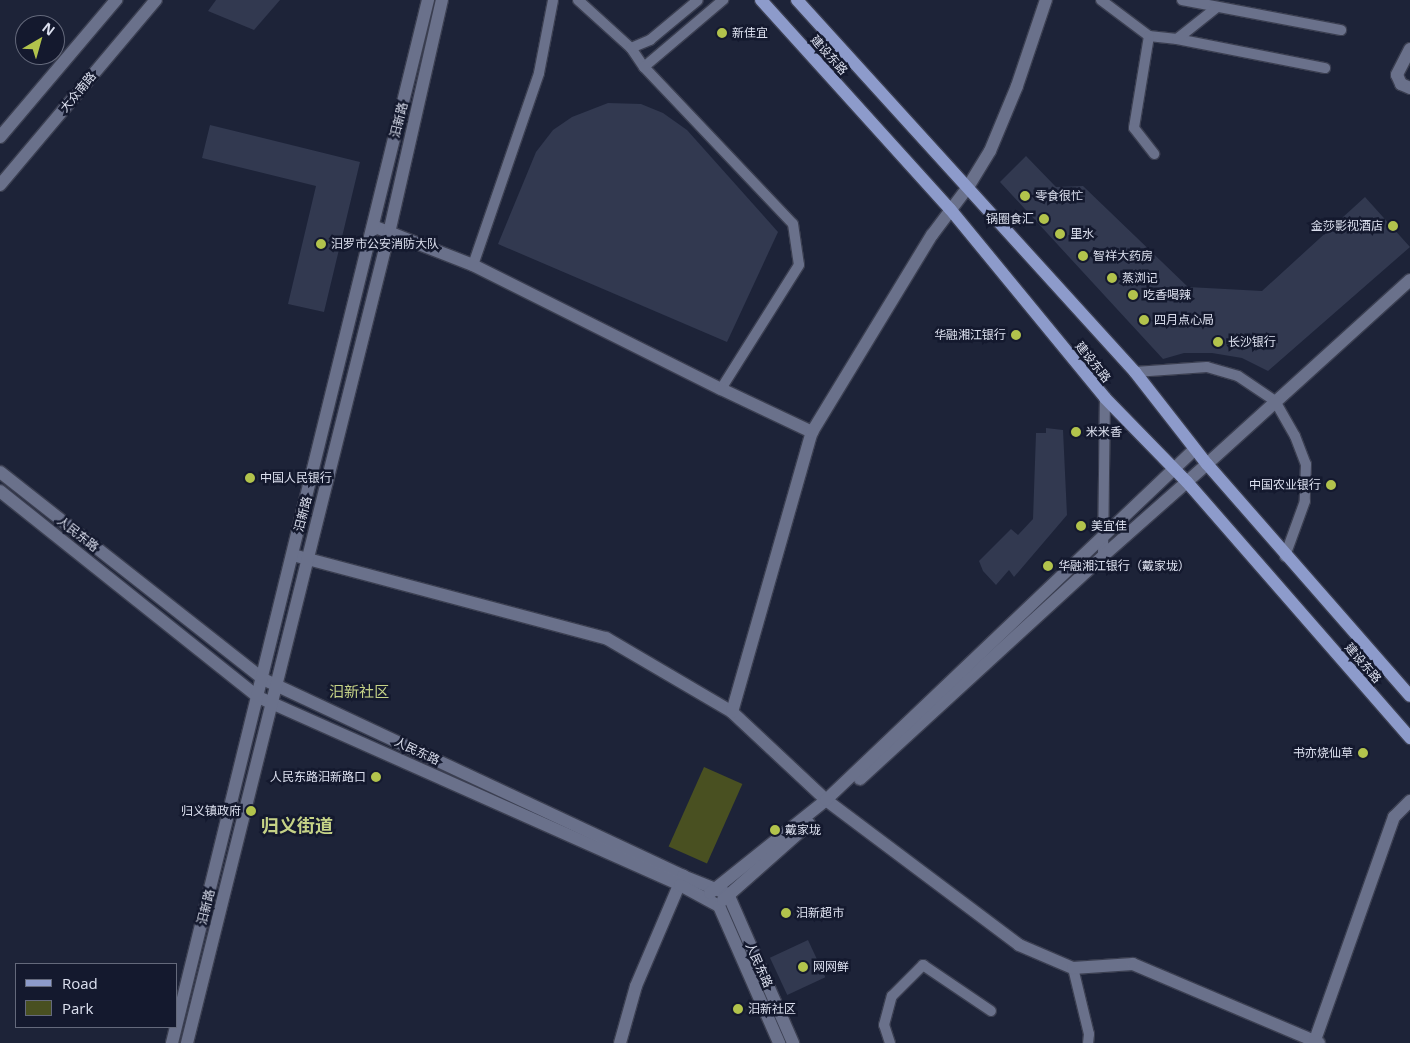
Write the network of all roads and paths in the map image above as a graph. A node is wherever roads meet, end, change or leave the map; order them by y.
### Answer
1 (116, 0) edge
2 (156, 0) edge
3 (428, 0) edge
4 (442, 0) edge
5 (553, 0) edge
6 (578, 0) edge
7 (698, 0) edge
8 (723, 0) edge
9 (761, 0) edge
10 (797, 0) edge
11 (1046, 0) edge
12 (1102, 0) edge
13 (1182, 0) edge
14 (1216, 8) junction
15 (1341, 30) dead end
16 (1149, 36) junction
17 (1177, 39) junction
18 (631, 48) junction
19 (1410, 48) edge
20 (644, 67) junction
21 (1325, 68) dead end
22 (1410, 88) edge
23 (0, 137) edge
24 (1154, 154) dead end
25 (0, 184) edge
26 (968, 186) junction
27 (950, 209) junction
28 (373, 226) junction
29 (389, 233) junction
30 (473, 265) junction
31 (1410, 280) edge
32 (1135, 372) junction
33 (721, 389) junction
34 (1105, 398) junction
35 (1275, 402) junction
36 (812, 432) junction
37 (1195, 449) junction
38 (1207, 464) junction
39 (1174, 470) junction
40 (0, 472) edge
41 (1187, 482) junction
42 (0, 491) edge
43 (1103, 538) junction
44 (293, 555) junction
45 (1103, 556) junction
46 (1285, 556) junction
47 (308, 559) junction
48 (263, 679) junction
49 (276, 685) junction
50 (1410, 696) edge
51 (258, 697) junction
52 (272, 703) junction
53 (732, 712) junction
54 (1410, 738) edge
55 (1410, 801) edge
56 (828, 803) junction
57 (682, 880) junction
58 (715, 889) junction
59 (728, 894) junction
60 (704, 898) junction
61 (719, 906) junction
62 (1073, 968) junction
63 (991, 1011) dead end
64 (178, 1019) edge
65 (176, 1028) edge
66 (1317, 1041) edge
67 (172, 1043) edge
68 (187, 1043) edge
69 (620, 1043) edge
70 (779, 1043) edge
71 (793, 1043) edge
72 (890, 1043) edge
73 (1088, 1043) edge

1 - 23 street
2 - 25 street, 大众南路
3 - 28 street, 汨新路
4 - 29 street
5 - 30 lane
6 - 18 lane
7 - 18 lane
8 - 20 lane
9 - 27 main road, 建设东路
10 - 26 main road, 建设东路
11 - 26 street
12 - 16 lane
13 - 14 lane
14 - 15 lane
14 - 17 lane
16 - 17 lane
16 - 24 lane
17 - 21 lane
18 - 20 lane
19 - 22 street
20 - 33 lane
26 - 27 street
26 - 32 main road, 建设东路
27 - 34 main road, 建设东路
27 - 36 street
28 - 29 street
28 - 44 street, 汨新路
29 - 30 street
29 - 47 street
30 - 33 street
31 - 35 street
32 - 35 lane
32 - 37 main road, 建设东路
33 - 36 street
34 - 39 main road, 建设东路
34 - 43 lane
35 - 38 street
35 - 46 lane
36 - 53 street
37 - 38 main road, 建设东路
37 - 39 street
38 - 41 street
38 - 46 main road, 建设东路
39 - 41 main road, 建设东路
39 - 43 street
40 - 48 street, 人民东路
41 - 45 street
41 - 54 main road, 建设东路
42 - 51 street, 人民东路
43 - 45 lane
43 - 56 street
44 - 47 street
44 - 48 street, 汨新路
45 - 56 street
46 - 50 main road, 建设东路
47 - 49 street
47 - 53 street
48 - 49 street, 人民东路
48 - 51 street, 汨新路
49 - 52 street
49 - 57 street, 人民东路
51 - 52 street, 人民东路
51 - 64 street, 汨新路
52 - 57 street, 人民东路
52 - 68 street
53 - 56 street
55 - 66 street
56 - 58 street
56 - 59 street
56 - 62 street
57 - 58 street, 人民东路
57 - 60 street, 人民东路
57 - 69 street
58 - 59 street, 人民东路
58 - 60 street
59 - 61 street
59 - 71 street, 人民东路
60 - 61 street, 人民东路
61 - 70 street, 人民东路
62 - 66 street
62 - 73 lane
63 - 72 lane
65 - 67 street, 汨新路

